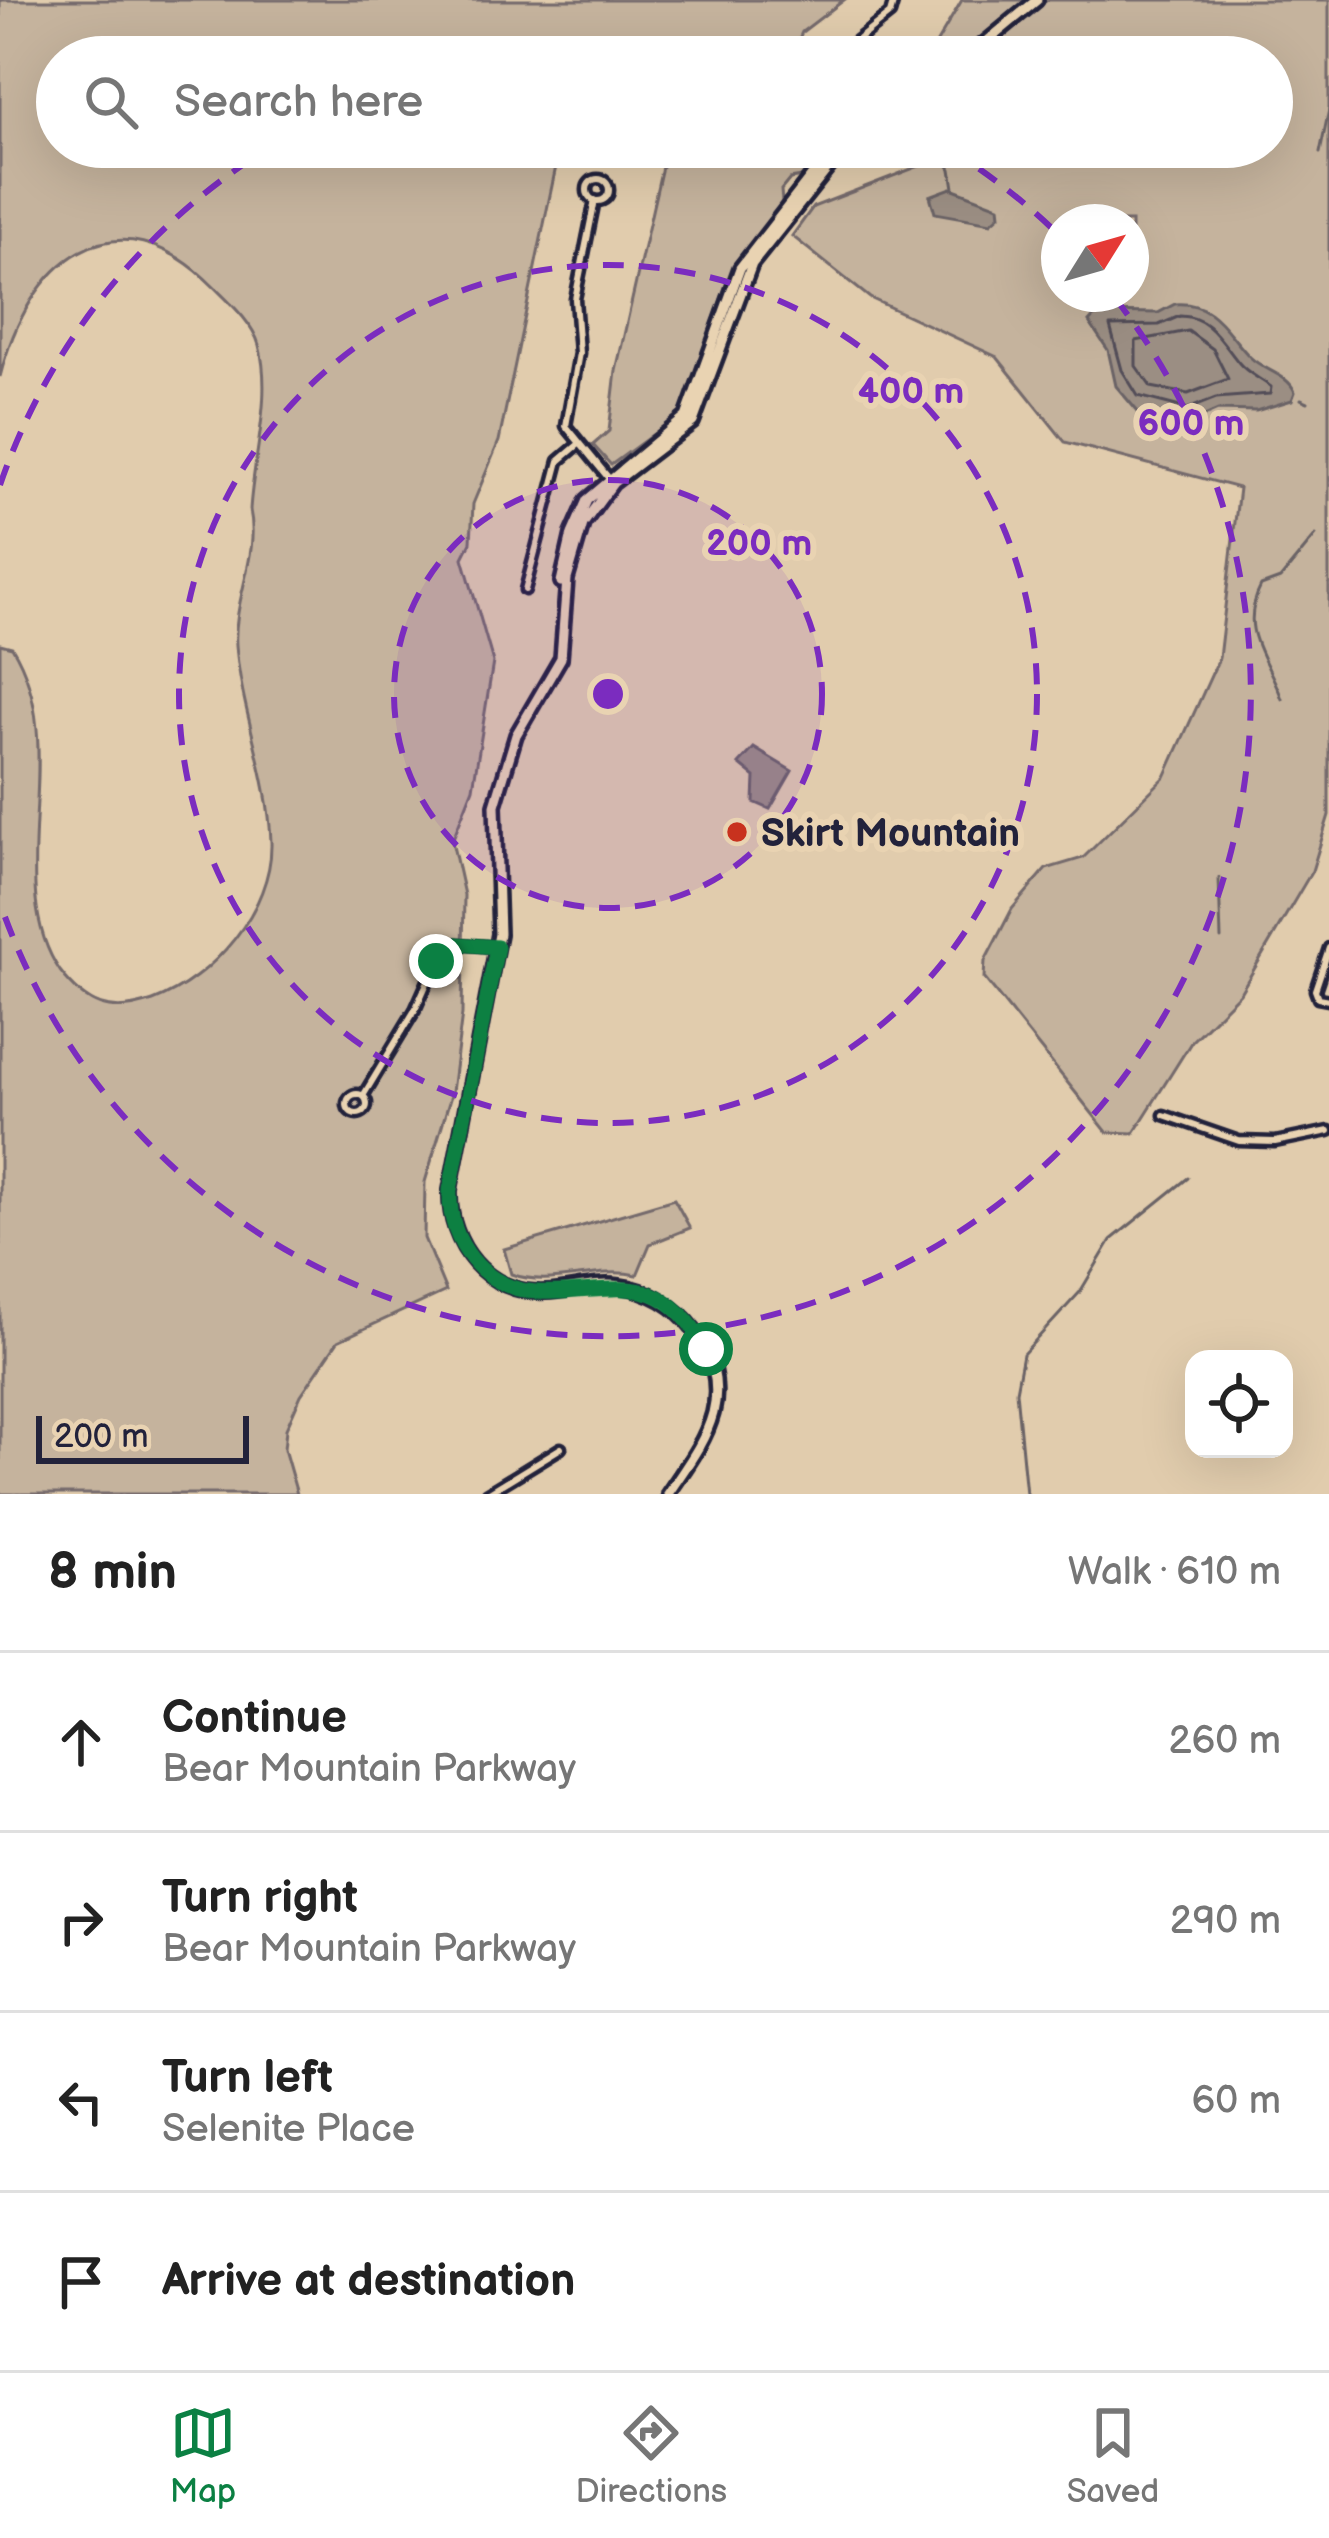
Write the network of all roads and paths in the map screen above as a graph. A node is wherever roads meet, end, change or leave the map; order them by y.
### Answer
1 (894, 0) edge
2 (1041, 0) edge
3 (862, 36) edge
4 (995, 36) edge
5 (1002, 36) edge
6 (818, 168) edge
7 (828, 168) edge
8 (595, 200) dead end
9 (579, 444) junction
10 (610, 480) junction
11 (525, 590) dead end
12 (497, 947) junction
13 (1329, 948) edge
14 (1321, 971) junction
15 (1329, 980) edge
16 (1329, 1000) edge
17 (363, 1096) dead end
18 (1164, 1115) dead end
19 (1329, 1132) edge
20 (561, 1448) dead end
21 (486, 1494) edge
22 (668, 1494) edge

1 - 3 street
2 - 4 street
2 - 5 street
6 - 10 street
7 - 10 street
8 - 9 street
9 - 10 street
9 - 11 street
10 - 12 street
12 - 17 street
12 - 22 street
13 - 14 street
14 - 15 street
14 - 16 street
18 - 19 street
20 - 21 street

